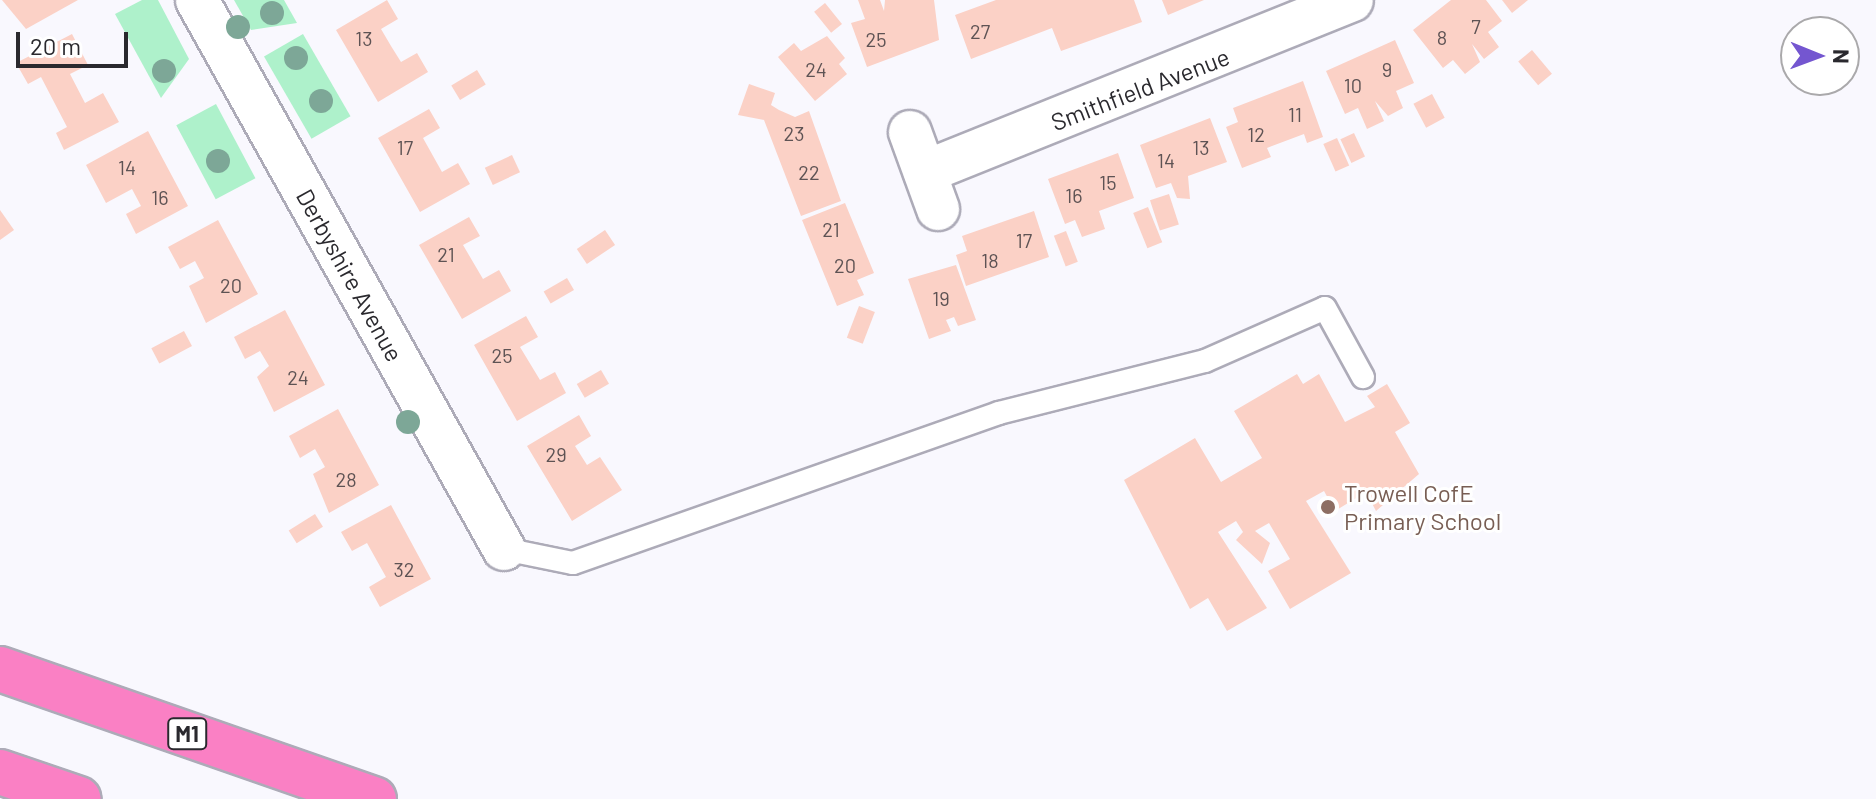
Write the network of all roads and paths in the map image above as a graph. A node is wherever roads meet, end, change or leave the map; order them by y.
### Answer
1 (197, 0) edge
2 (1352, 0) edge
3 (910, 132) dead end
4 (1363, 377) dead end
5 (504, 549) joint
6 (0, 669) edge
7 (0, 772) edge
8 (79, 799) edge
9 (374, 799) edge

1 - 5 street, Derbyshire Avenue
2 - 3 street, Smithfield Avenue
4 - 5 lane
6 - 9 highway, M1
7 - 8 highway

